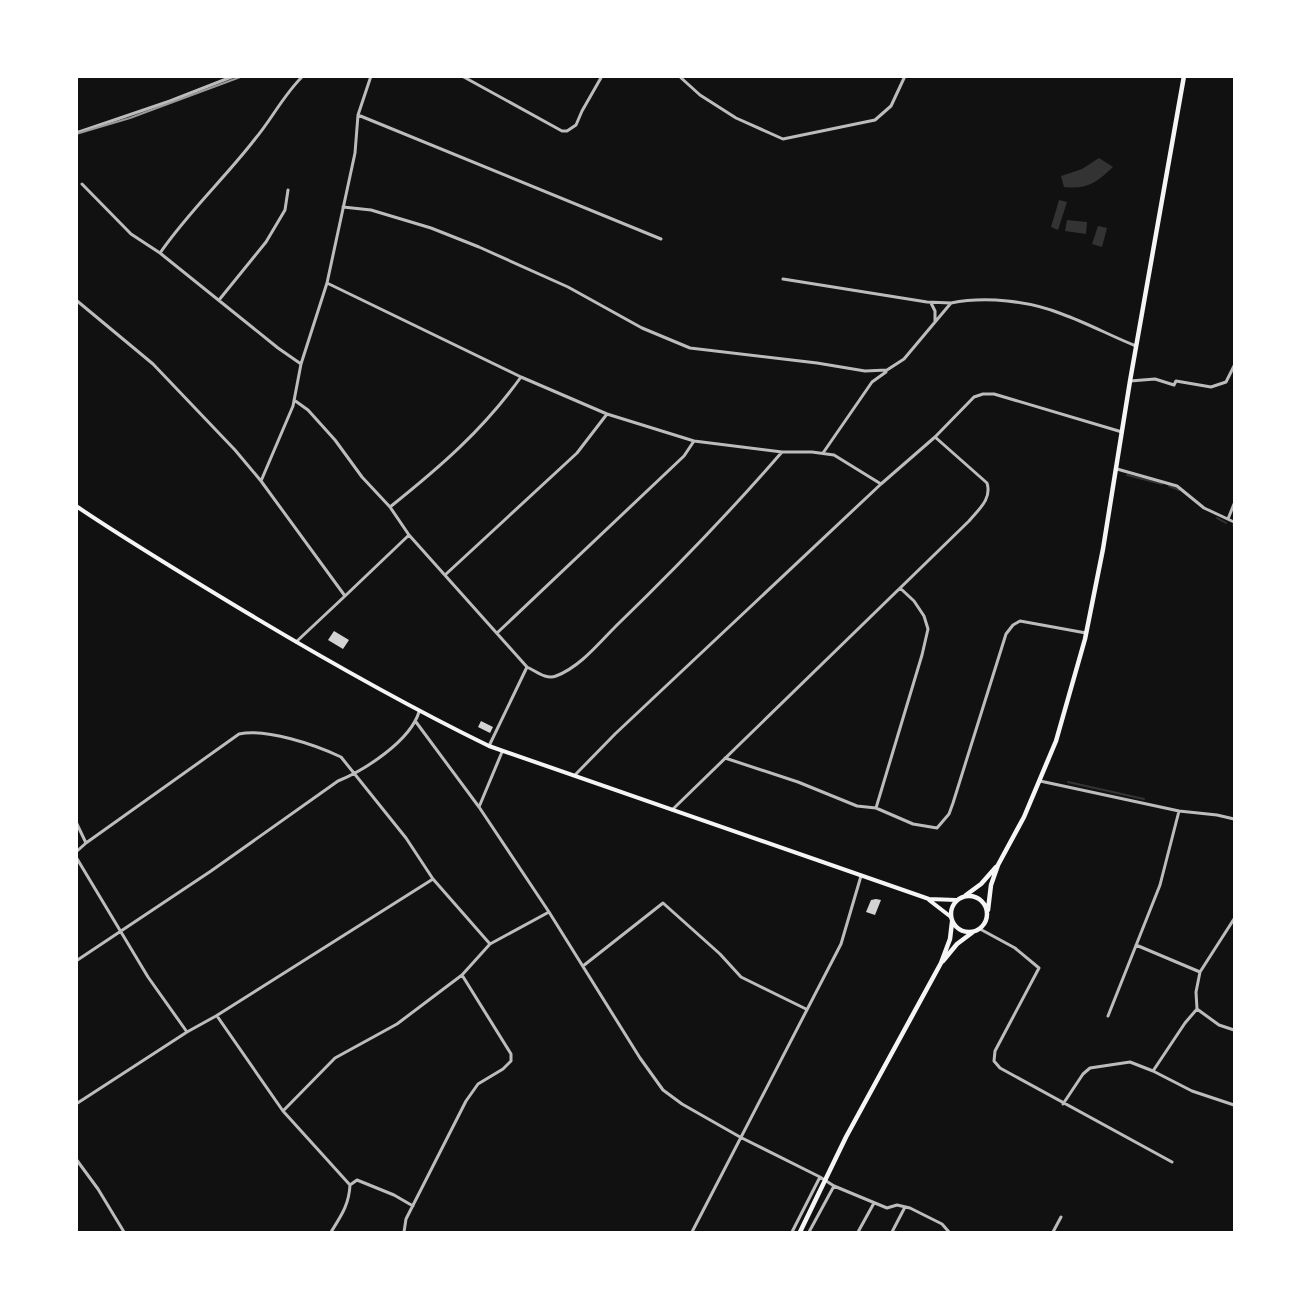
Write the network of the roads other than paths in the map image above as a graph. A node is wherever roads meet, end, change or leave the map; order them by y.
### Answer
1 (234, 76) edge
2 (303, 76) edge
3 (371, 76) edge
4 (462, 76) edge
5 (602, 76) edge
6 (679, 76) edge
7 (905, 76) edge
8 (1185, 76) edge
9 (358, 115) junction
10 (76, 133) edge
11 (82, 184) dead end
12 (288, 190) dead end
13 (343, 207) junction
14 (661, 239) dead end
15 (160, 253) junction
16 (783, 279) dead end
17 (327, 283) junction
18 (76, 300) edge
19 (219, 300) junction
20 (930, 302) junction
21 (951, 303) junction
22 (935, 321) junction
23 (1136, 346) junction
24 (301, 364) junction
25 (1234, 366) edge
26 (887, 370) junction
27 (521, 377) junction
28 (1130, 381) junction
29 (294, 399) junction
30 (607, 414) junction
31 (1122, 432) junction
32 (935, 437) junction
33 (694, 441) junction
34 (782, 452) junction
35 (823, 453) junction
36 (1117, 469) junction
37 (261, 481) junction
38 (881, 484) junction
39 (1234, 504) edge
40 (76, 506) edge
41 (390, 507) junction
42 (1228, 519) junction
43 (1234, 522) edge
44 (409, 535) junction
45 (445, 575) junction
46 (900, 588) junction
47 (345, 596) junction
48 (497, 633) junction
49 (1086, 633) junction
50 (296, 642) junction
51 (527, 667) junction
52 (419, 712) junction
53 (416, 722) junction
54 (489, 746) junction
55 (502, 752) junction
56 (725, 758) junction
57 (356, 774) junction
58 (575, 775) junction
59 (1040, 781) junction
60 (479, 807) junction
61 (876, 808) junction
62 (672, 810) junction
63 (1179, 811) junction
64 (1234, 819) edge
65 (76, 822) edge
66 (86, 843) junction
67 (76, 852) edge
68 (76, 857) edge
69 (998, 865) junction
70 (861, 876) junction
71 (433, 879) junction
72 (966, 895) junction
73 (929, 899) junction
74 (956, 900) junction
75 (988, 910) junction
76 (549, 912) junction
77 (1234, 918) edge
78 (951, 920) junction
79 (980, 929) junction
80 (974, 931) junction
81 (120, 932) junction
82 (490, 944) junction
83 (1136, 945) junction
84 (76, 961) edge
85 (941, 963) junction
86 (583, 966) junction
87 (1200, 972) junction
88 (462, 975) junction
89 (806, 1010) junction
90 (1197, 1010) junction
91 (216, 1016) junction
92 (1108, 1016) dead end
93 (1234, 1030) edge
94 (187, 1032) junction
95 (1153, 1071) junction
96 (76, 1104) edge
97 (1063, 1104) junction
98 (1234, 1105) edge
99 (283, 1111) junction
100 (740, 1137) junction
101 (76, 1159) edge
102 (1172, 1162) dead end
103 (822, 1178) junction
104 (350, 1185) junction
105 (834, 1186) junction
106 (874, 1203) junction
107 (413, 1206) junction
108 (905, 1208) junction
109 (1061, 1217) dead end
110 (124, 1233) edge
111 (331, 1233) edge
112 (404, 1233) edge
113 (692, 1233) edge
114 (792, 1233) edge
115 (800, 1233) edge
116 (809, 1233) edge
117 (858, 1233) edge
118 (892, 1233) edge
119 (949, 1233) edge
120 (1053, 1233) edge

1 - 10 street
2 - 15 street
3 - 9 street
4 - 5 street
6 - 7 street
8 - 23 main road
9 - 13 street
9 - 14 street
11 - 15 street
12 - 19 street
13 - 17 street
13 - 26 street
15 - 19 street
16 - 20 street
17 - 24 street
17 - 27 street
18 - 37 street
19 - 24 street
20 - 21 street
20 - 22 street
21 - 22 street
21 - 23 street
22 - 26 street
23 - 28 main road
24 - 29 street
25 - 28 street
26 - 35 street
27 - 30 street
27 - 41 street
28 - 31 main road
29 - 37 street
29 - 41 street
30 - 33 street
30 - 45 street
31 - 32 street
31 - 36 main road
32 - 38 street
32 - 46 street
33 - 34 street
33 - 48 street
34 - 35 street
34 - 51 street
35 - 38 street
36 - 42 street
36 - 49 main road
37 - 47 street
38 - 58 street
39 - 42 street
40 - 50 main road
41 - 44 street
42 - 43 street
44 - 45 street
44 - 47 street
45 - 48 street
46 - 56 street
46 - 61 street
47 - 50 street
48 - 51 street
49 - 59 main road
49 - 61 street
50 - 52 main road
51 - 54 street
52 - 53 street
52 - 54 main road
53 - 57 street
53 - 60 street
54 - 55 main road
55 - 58 main road
55 - 60 street
56 - 61 street
56 - 62 street
57 - 66 street
57 - 71 street
57 - 81 street
58 - 62 main road
59 - 63 street
59 - 69 main road
60 - 76 street
62 - 70 main road
63 - 64 street
63 - 83 street
65 - 66 street
66 - 67 street
68 - 81 street
69 - 72 main road
69 - 75 main road
70 - 73 main road
70 - 89 street
71 - 82 street
71 - 91 street
72 - 74 main road
72 - 75 main road
73 - 74 main road
73 - 78 main road
74 - 78 main road
75 - 79 main road
76 - 82 street
76 - 86 street
77 - 87 street
78 - 80 main road
78 - 85 main road
79 - 80 main road
79 - 97 street
80 - 85 main road
81 - 84 street
81 - 94 street
82 - 88 street
83 - 87 street
83 - 92 street
85 - 103 main road
86 - 89 street
86 - 100 street
87 - 90 street
88 - 99 street
88 - 107 street
89 - 100 street
90 - 93 street
90 - 95 street
91 - 94 street
91 - 99 street
94 - 96 street
95 - 97 street
95 - 98 street
97 - 102 street
99 - 104 street
100 - 103 street
100 - 113 street
101 - 110 street
103 - 105 street
103 - 114 street
103 - 115 main road
104 - 107 street
104 - 111 street
105 - 106 street
105 - 116 street
106 - 108 street
106 - 117 street
107 - 112 street
108 - 118 street
108 - 119 street
109 - 120 street

